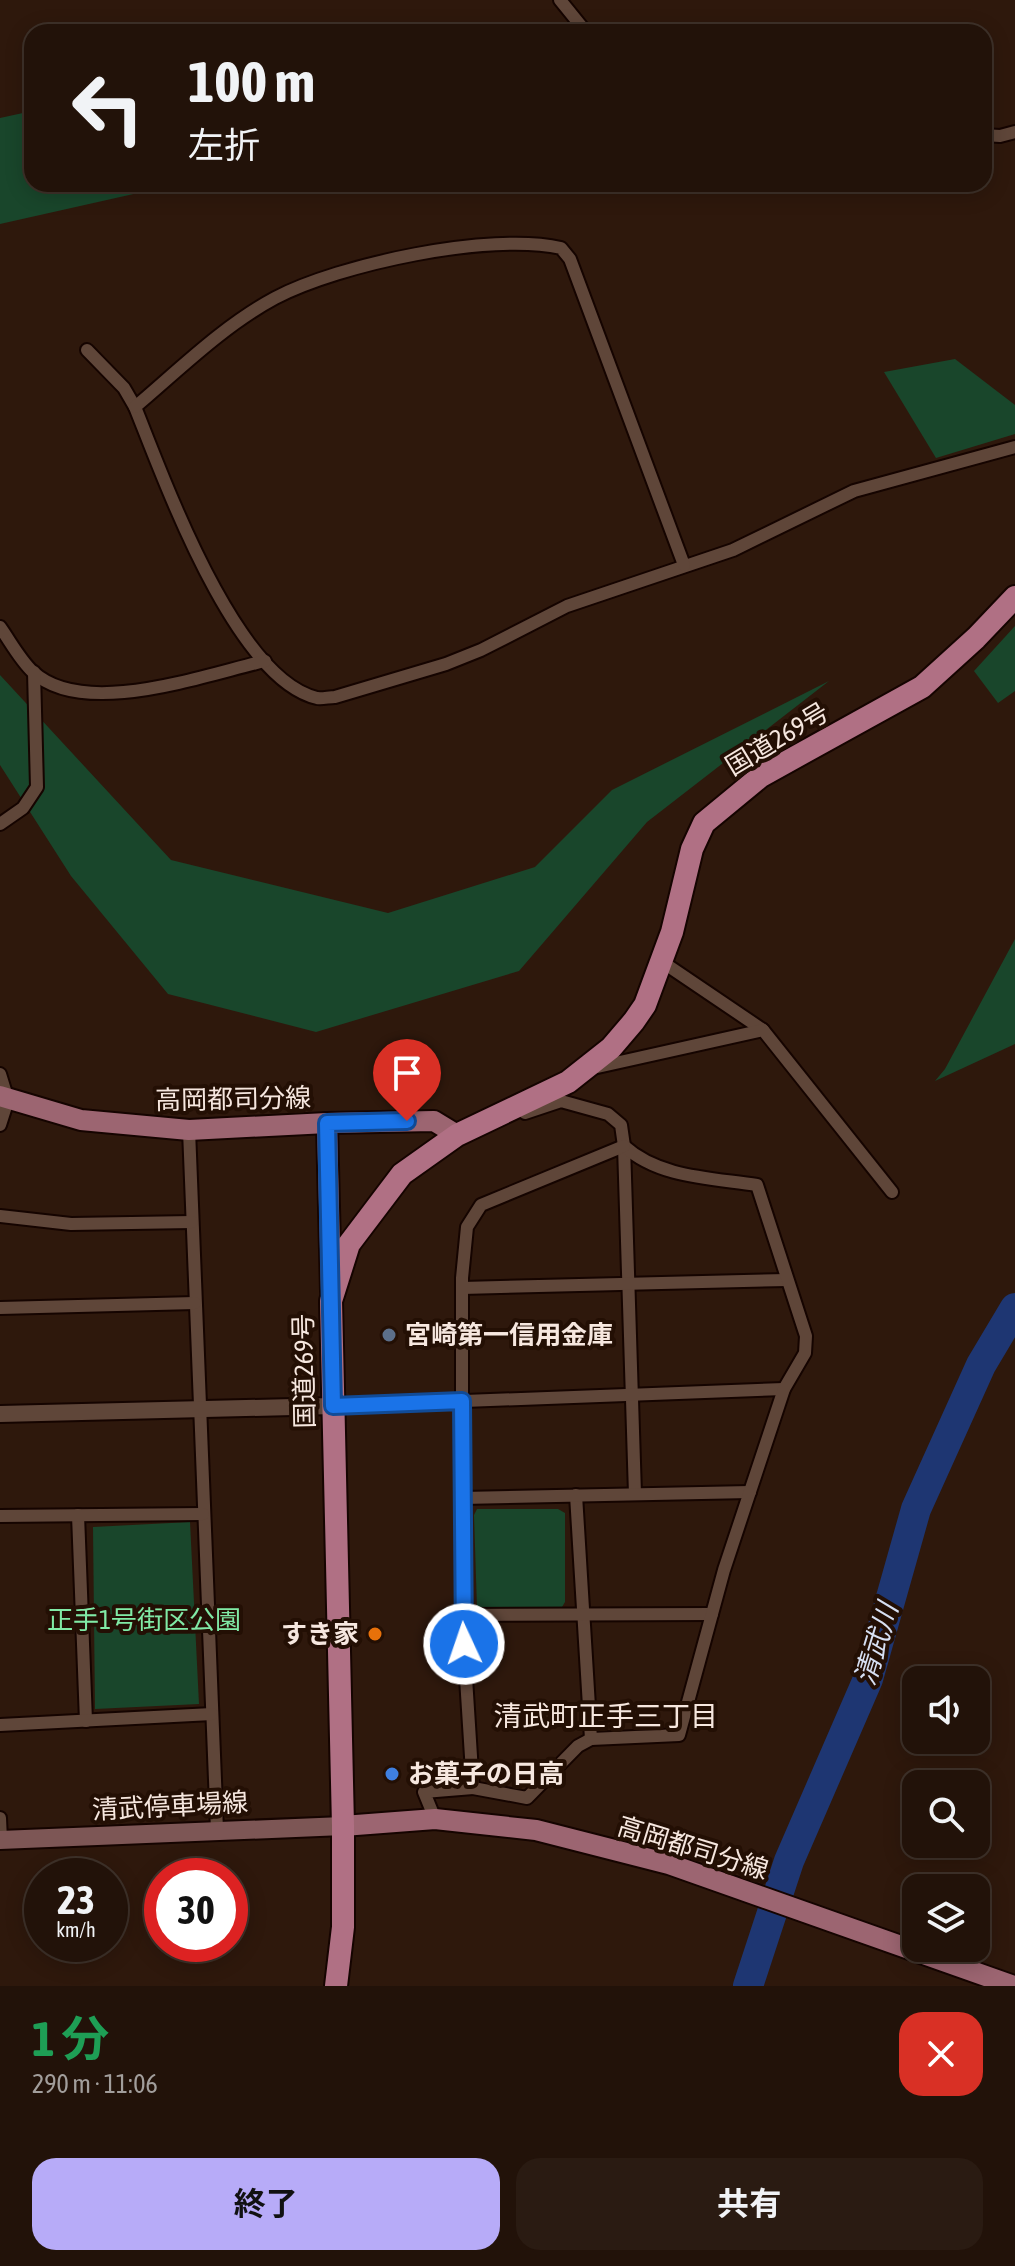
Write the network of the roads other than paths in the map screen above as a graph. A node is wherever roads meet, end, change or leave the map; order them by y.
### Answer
1 (560, 0) edge
2 (580, 24) edge
3 (1015, 132) edge
4 (992, 136) edge
5 (87, 350) dead end
6 (135, 407) junction
7 (1015, 447) edge
8 (684, 565) junction
9 (1015, 597) edge
10 (0, 627) edge
11 (265, 661) junction
12 (34, 672) junction
13 (0, 824) edge
14 (661, 961) junction
15 (763, 1030) junction
16 (582, 1070) junction
17 (0, 1074) edge
18 (4, 1098) edge
19 (327, 1123) junction
20 (0, 1125) edge
21 (189, 1130) junction
22 (457, 1135) junction
23 (624, 1146) junction
24 (892, 1192) dead end
25 (0, 1216) edge
26 (192, 1222) junction
27 (787, 1280) junction
28 (628, 1283) junction
29 (462, 1288) junction
30 (331, 1301) junction
31 (195, 1303) junction
32 (0, 1308) edge
33 (784, 1389) junction
34 (632, 1394) junction
35 (462, 1401) junction
36 (333, 1406) junction
37 (199, 1409) junction
38 (0, 1414) edge
39 (750, 1492) junction
40 (635, 1494) junction
41 (576, 1495) junction
42 (462, 1498) junction
43 (203, 1514) junction
44 (78, 1515) junction
45 (0, 1516) edge
46 (583, 1614) junction
47 (712, 1614) junction
48 (462, 1615) junction
49 (212, 1714) junction
50 (86, 1721) junction
51 (0, 1725) edge
52 (591, 1739) junction
53 (473, 1788) junction
54 (0, 1818) edge
55 (435, 1819) junction
56 (343, 1826) junction
57 (217, 1830) junction
58 (0, 1840) edge
59 (343, 1927) junction
60 (336, 1986) edge
61 (344, 1986) edge
62 (1014, 1986) edge

1 - 2 street
3 - 4 street
5 - 6 street
6 - 8 street
6 - 11 street
7 - 8 street
8 - 11 street
9 - 14 highway, 国道269号
10 - 12 street
11 - 12 street
12 - 13 street
14 - 15 street
14 - 16 highway, 国道269号
15 - 16 street
15 - 24 street
16 - 22 highway, 国道269号
17 - 18 street
18 - 20 street
18 - 21 main road, 高岡都司分線
19 - 21 main road, 高岡都司分線
19 - 22 main road, 高岡都司分線
19 - 30 main road, 高岡都司分線
21 - 26 street
22 - 23 street
22 - 30 highway, 国道269号
23 - 27 street
23 - 28 street
23 - 29 street
25 - 26 street
26 - 31 street
27 - 28 street
27 - 33 street
28 - 29 street
28 - 34 street
29 - 35 street
30 - 36 highway, 国道269号
31 - 32 street
31 - 37 street
33 - 34 street
33 - 39 street
34 - 35 street
34 - 40 street
35 - 36 street
35 - 42 street
36 - 37 street
36 - 56 highway, 国道269号
37 - 38 street
37 - 43 street
39 - 40 street
39 - 47 street
40 - 41 street
41 - 42 street
41 - 46 street
42 - 48 street
43 - 44 street
43 - 49 street
44 - 45 street
44 - 50 street
46 - 47 street
46 - 48 street
46 - 52 street
47 - 52 street
48 - 53 street
49 - 50 street
49 - 57 street
50 - 51 street
52 - 53 street
53 - 55 street
54 - 58 street
55 - 56 main road, 高岡都司分線
55 - 62 main road, 高岡都司分線
56 - 57 main road, 清武停車場線
56 - 59 highway, 国道269号
57 - 58 main road, 清武停車場線
59 - 60 highway, 国道269号
59 - 61 street

